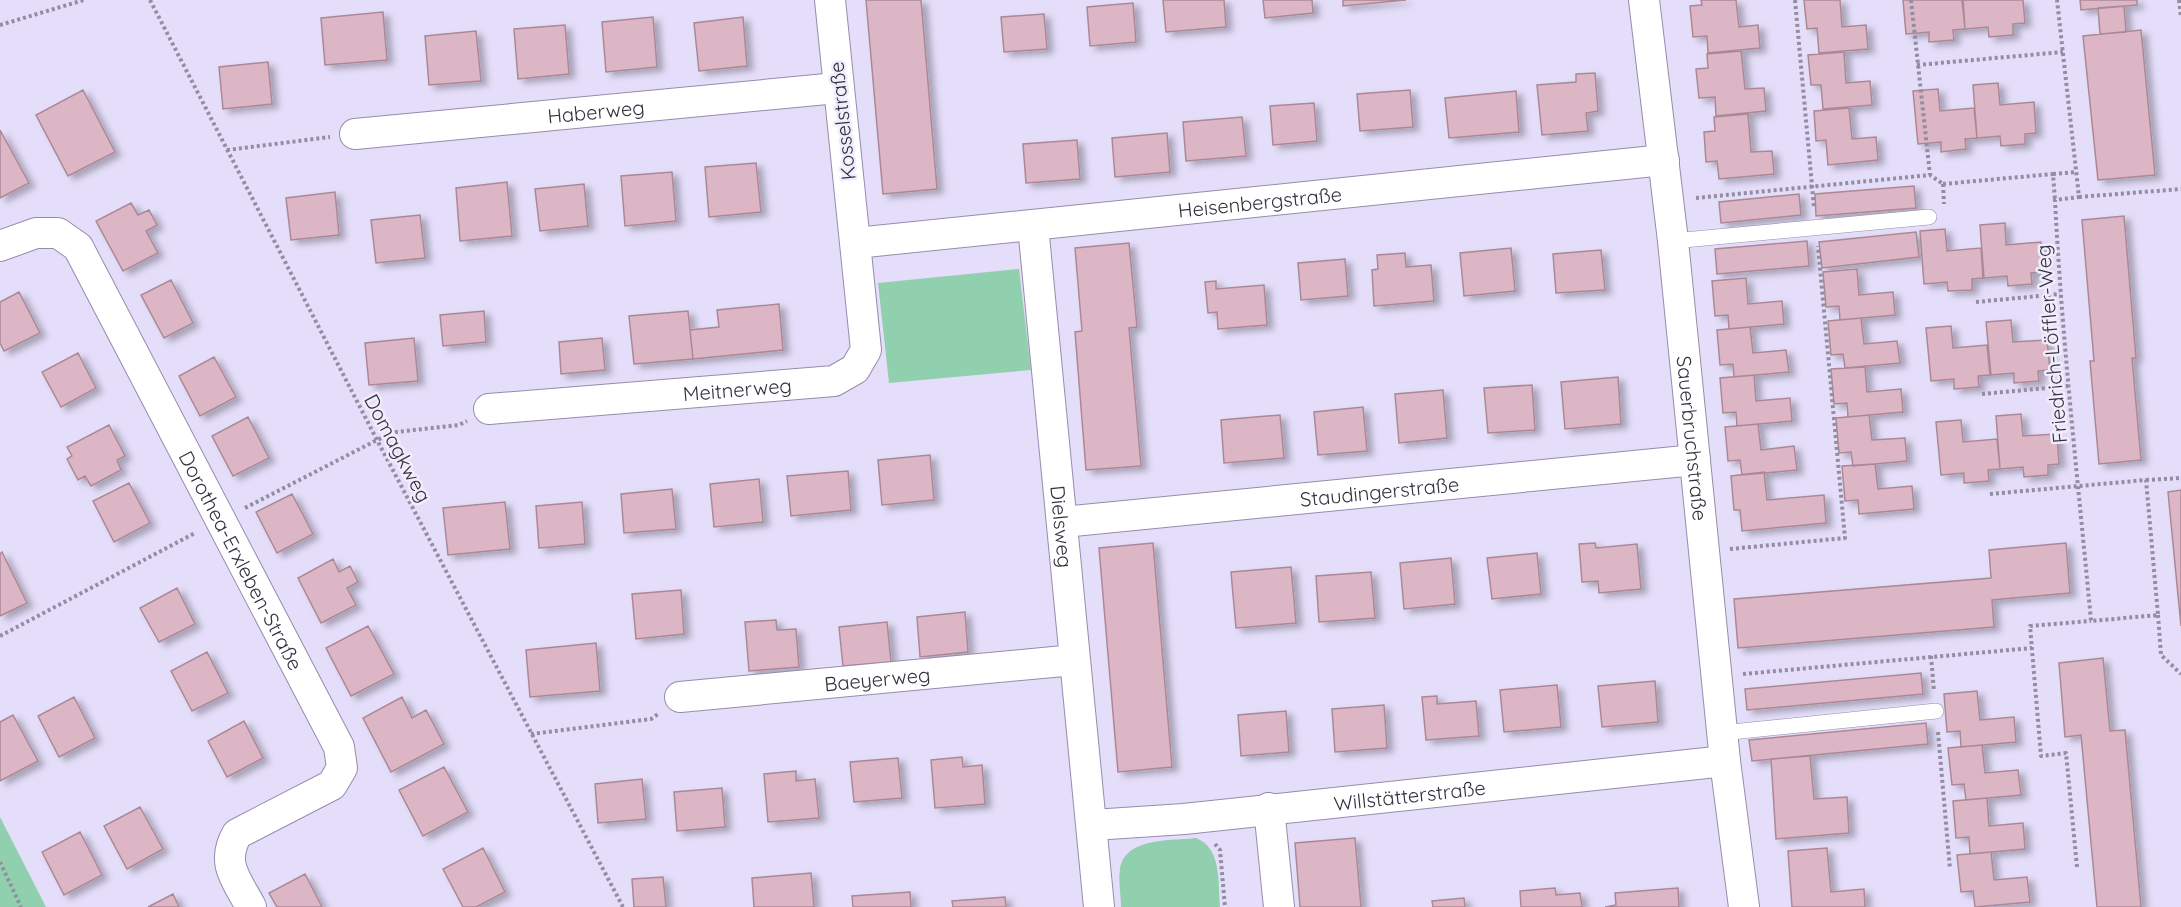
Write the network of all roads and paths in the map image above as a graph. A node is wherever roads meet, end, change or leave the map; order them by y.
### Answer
1 (84, 0) edge
2 (150, 0) edge
3 (830, 0) edge
4 (1644, 0) edge
5 (1795, 0) edge
6 (1911, 0) edge
7 (2057, 0) edge
8 (2179, 0) edge
9 (2181, 17) edge
10 (0, 25) edge
11 (2063, 52) junction
12 (1917, 66) junction
13 (837, 88) junction
14 (355, 134) joint
15 (226, 150) junction
16 (1664, 160) junction
17 (2076, 172) junction
18 (2053, 174) junction
19 (1930, 175) junction
20 (1812, 186) junction
21 (2181, 189) edge
22 (2079, 197) junction
23 (2055, 200) junction
24 (1668, 201) junction
25 (1929, 217) dead end
26 (1033, 226) junction
27 (1816, 227) junction
28 (1673, 241) junction
29 (856, 243) junction
30 (0, 246) edge
31 (2060, 294) junction
32 (1976, 302) dead end
33 (2068, 386) junction
34 (1982, 394) dead end
35 (489, 409) dead end
36 (1695, 460) junction
37 (2181, 478) edge
38 (2146, 480) junction
39 (2079, 486) junction
40 (1990, 494) dead end
41 (1063, 522) junction
42 (1703, 552) junction
43 (2158, 615) junction
44 (2091, 621) junction
45 (2032, 648) junction
46 (1931, 656) junction
47 (1074, 660) junction
48 (2181, 674) edge
49 (1716, 677) junction
50 (680, 697) joint
51 (1936, 711) junction
52 (531, 734) junction
53 (1724, 747) junction
54 (1269, 808) junction
55 (1184, 819) junction
56 (1093, 825) junction
57 (0, 862) edge
58 (2077, 867) dead end
59 (1950, 869) dead end
60 (21, 907) edge
61 (251, 907) edge
62 (623, 907) edge
63 (1099, 907) edge
64 (1225, 907) edge
65 (1279, 907) edge
66 (1744, 907) edge

1 - 10 path
2 - 15 path, Domagkweg
3 - 13 street, Kosselstraße
4 - 16 street, Sauerbruchstraße
5 - 20 path
6 - 12 path
7 - 11 path
8 - 9 path
11 - 12 path
11 - 17 path
12 - 19 path
13 - 14 street, Haberweg
13 - 29 street, Kosselstraße
14 - 15 path
15 - 52 path, Domagkweg
16 - 24 street, Sauerbruchstraße
16 - 26 street, Heisenbergstraße
17 - 18 path
17 - 22 path
18 - 19 path
18 - 23 path, Friedrich-Löffler-Weg
19 - 20 path
20 - 24 path
20 - 27 path
21 - 22 path
22 - 23 path
23 - 31 path, Friedrich-Löffler-Weg
24 - 28 street, Sauerbruchstraße
25 - 27 lane
26 - 29 street, Heisenbergstraße
26 - 41 street, Dielsweg
27 - 28 lane
27 - 42 path
28 - 36 street, Sauerbruchstraße
29 - 35 street, Meitnerweg
30 - 61 street, Dorothea-Erxleben-Straße
31 - 32 path
31 - 33 path, Friedrich-Löffler-Weg
33 - 34 path
33 - 39 path, Friedrich-Löffler-Weg
36 - 41 street, Staudingerstraße
36 - 42 street, Sauerbruchstraße
37 - 38 path
38 - 39 path
38 - 43 path
39 - 40 path
39 - 44 path, Friedrich-Löffler-Weg
41 - 47 street, Dielsweg
42 - 49 street, Sauerbruchstraße
43 - 44 path
43 - 48 path
44 - 45 path
45 - 46 path
45 - 58 path
46 - 49 path
46 - 51 path
47 - 50 street, Baeyerweg
47 - 56 street, Dielsweg
49 - 53 street, Sauerbruchstraße
50 - 52 path
51 - 53 lane
51 - 59 path
52 - 62 path, Domagkweg
53 - 54 street, Willstätterstraße
53 - 66 street, Sauerbruchstraße
54 - 55 street, Willstätterstraße
54 - 65 street
55 - 56 street, Willstätterstraße
55 - 64 path
56 - 63 street, Dielsweg
57 - 60 path

